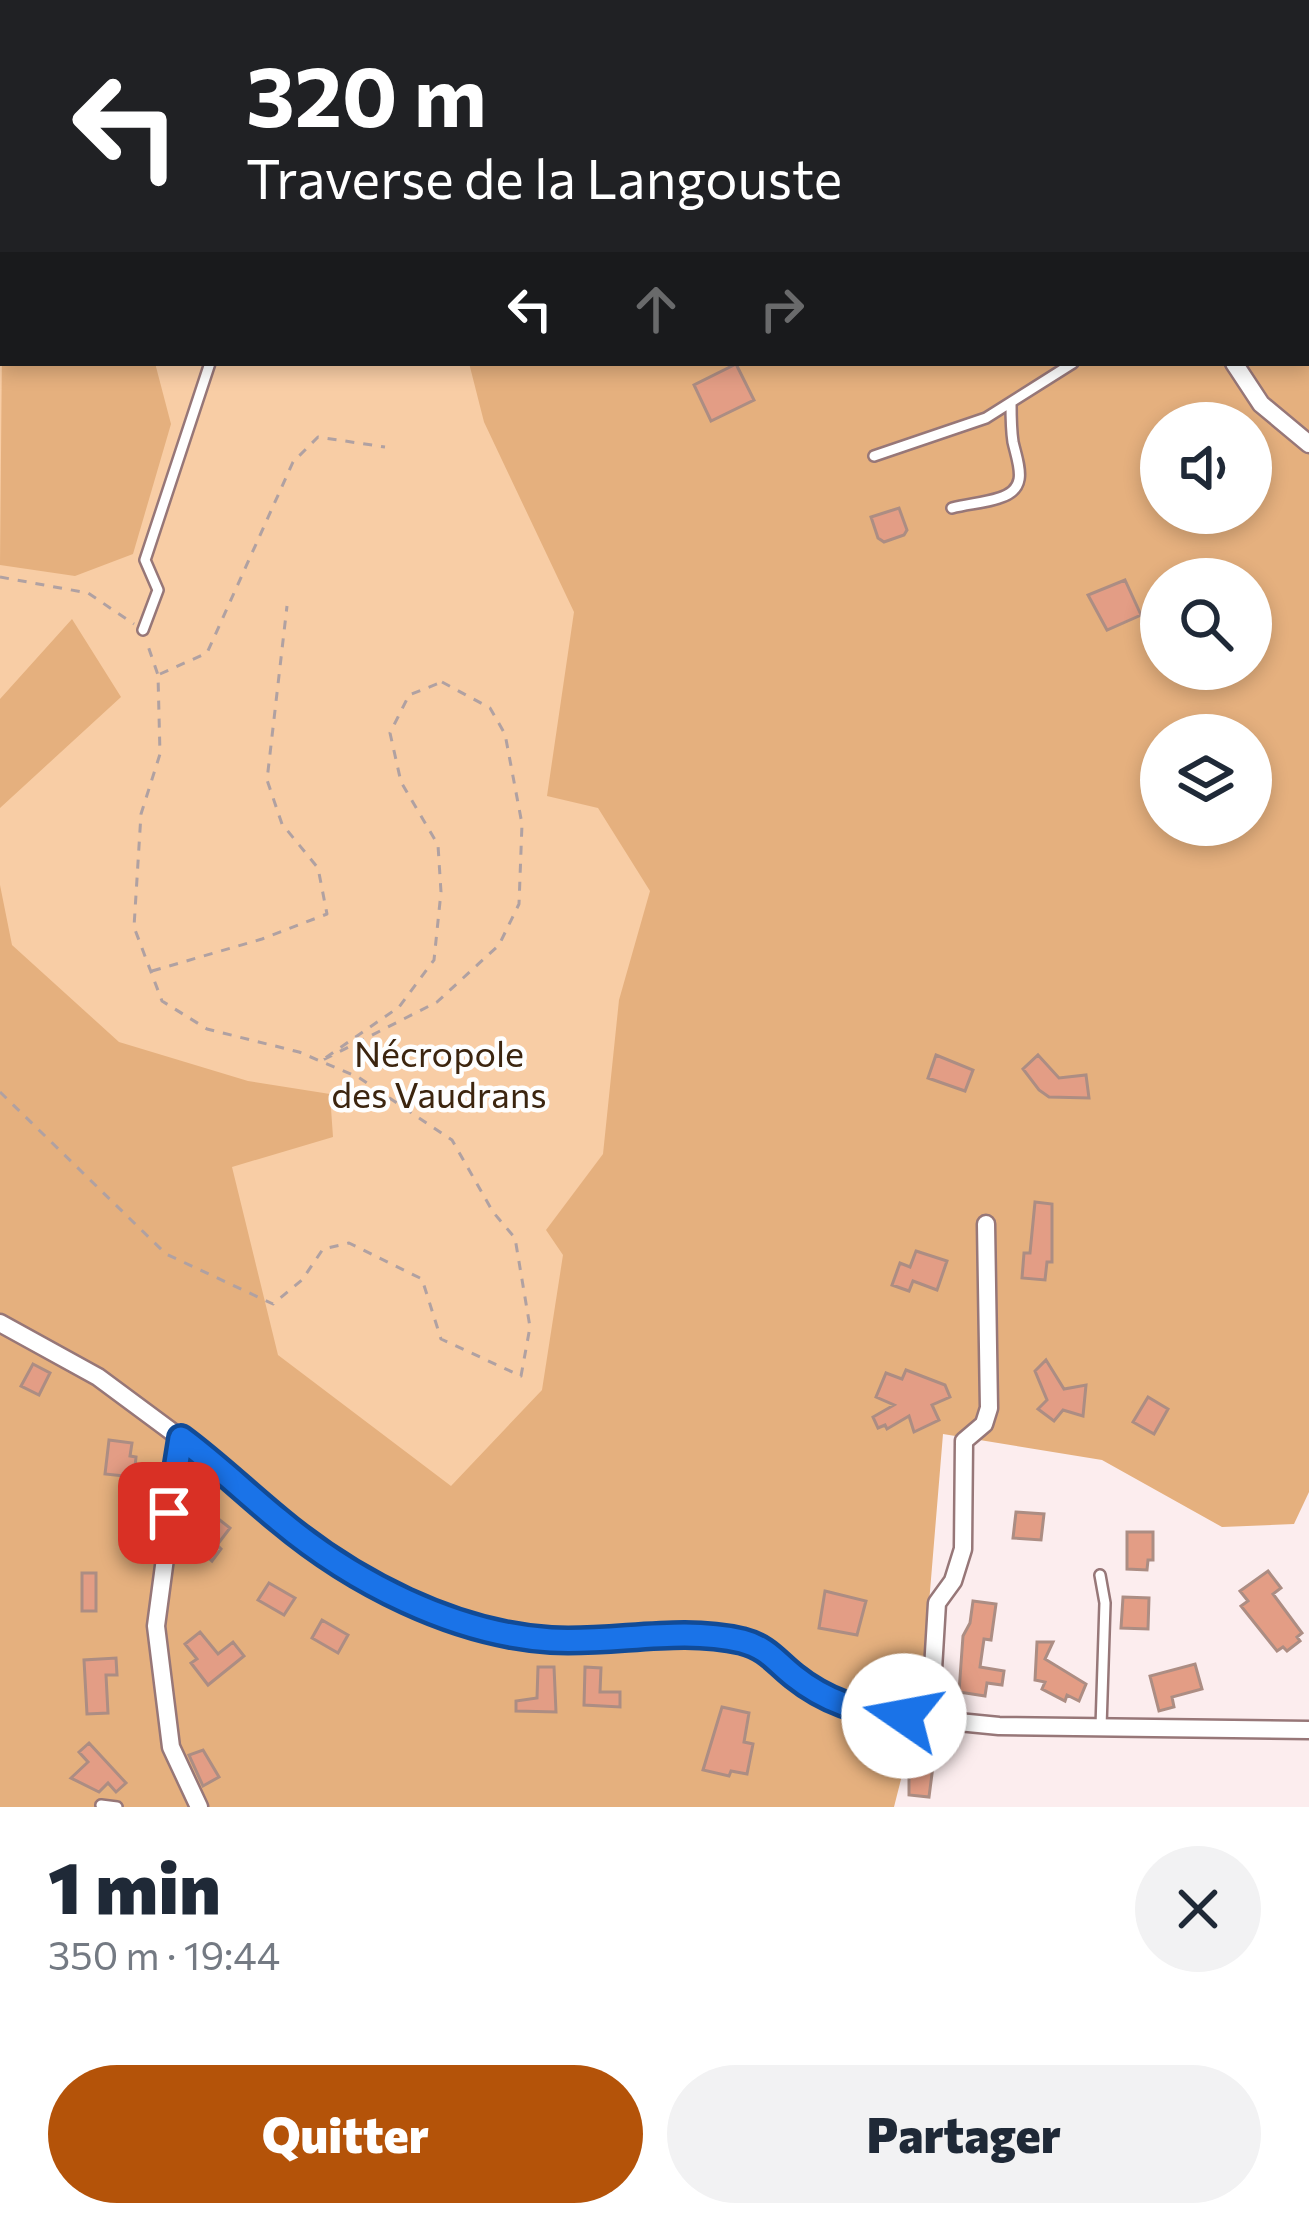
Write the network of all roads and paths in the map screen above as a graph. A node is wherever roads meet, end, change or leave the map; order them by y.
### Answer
1 (209, 366) edge
2 (1067, 366) edge
3 (1236, 366) edge
4 (1010, 403) junction
5 (1309, 444) edge
6 (385, 447) dead end
7 (874, 456) dead end
8 (952, 508) dead end
9 (0, 577) edge
10 (286, 606) dead end
11 (143, 631) junction
12 (158, 675) junction
13 (151, 971) junction
14 (321, 1061) junction
15 (0, 1092) edge
16 (986, 1224) dead end
17 (0, 1323) edge
18 (181, 1438) junction
19 (1100, 1575) dead end
20 (930, 1718) junction
21 (1101, 1727) junction
22 (1309, 1730) edge
23 (101, 1805) edge
24 (117, 1807) edge
25 (200, 1807) edge

1 - 11 lane
2 - 4 lane
3 - 5 street
4 - 7 lane
4 - 8 lane
6 - 12 path
9 - 11 path
10 - 13 path
11 - 12 path
12 - 13 path
13 - 14 path
14 - 14 path
14 - 15 path
16 - 20 street
17 - 18 street
18 - 20 street
18 - 25 street
19 - 21 lane
20 - 21 street
21 - 22 street
23 - 24 lane

